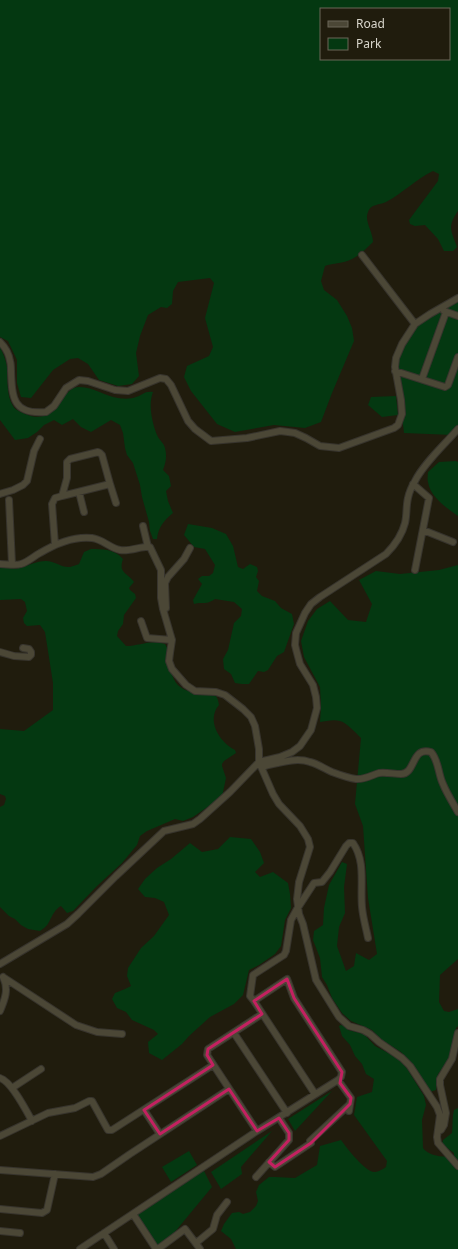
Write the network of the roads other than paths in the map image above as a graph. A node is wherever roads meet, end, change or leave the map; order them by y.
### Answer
1 (362, 255) dead end
2 (458, 298) edge
3 (439, 309) junction
4 (446, 312) junction
5 (458, 316) edge
6 (415, 324) junction
7 (0, 342) edge
8 (458, 357) edge
9 (395, 371) junction
10 (422, 379) junction
11 (458, 429) edge
12 (40, 439) dead end
13 (110, 484) junction
14 (413, 484) junction
15 (79, 492) junction
16 (0, 494) edge
17 (62, 496) junction
18 (9, 500) dead end
19 (116, 503) dead end
20 (84, 512) dead end
21 (143, 526) dead end
22 (423, 530) junction
23 (453, 542) dead end
24 (55, 545) junction
25 (148, 547) junction
26 (190, 548) dead end
27 (0, 564) edge
28 (12, 564) junction
29 (415, 570) dead end
30 (164, 614) junction
31 (141, 621) dead end
32 (147, 638) junction
33 (140, 640) dead end
34 (172, 640) junction
35 (23, 648) dead end
36 (0, 652) edge
37 (259, 762) junction
38 (458, 812) edge
39 (298, 908) junction
40 (368, 938) dead end
41 (0, 964) edge
42 (1, 976) edge
43 (254, 1001) junction
44 (0, 1011) edge
45 (262, 1014) junction
46 (234, 1033) junction
47 (458, 1033) edge
48 (122, 1034) dead end
49 (213, 1065) junction
50 (41, 1069) dead end
51 (0, 1078) edge
52 (338, 1080) junction
53 (12, 1088) junction
54 (229, 1089) junction
55 (315, 1094) junction
56 (144, 1110) junction
57 (287, 1113) junction
58 (279, 1118) junction
59 (32, 1121) junction
60 (257, 1131) junction
61 (438, 1131) junction
62 (160, 1134) junction
63 (0, 1136) edge
64 (269, 1162) junction
65 (458, 1166) edge
66 (0, 1170) edge
67 (55, 1174) junction
68 (256, 1177) dead end
69 (227, 1202) dead end
70 (0, 1209) edge
71 (133, 1214) junction
72 (0, 1231) edge
73 (104, 1233) junction
74 (20, 1234) dead end
75 (196, 1243) junction
76 (80, 1249) edge
77 (114, 1249) edge
78 (157, 1249) edge
79 (200, 1249) edge

1 - 6 street
2 - 3 street
3 - 4 street
3 - 6 street
4 - 5 street
4 - 10 street
6 - 9 street
7 - 9 street
8 - 10 street
9 - 10 street
11 - 14 street
12 - 16 street
13 - 15 street
13 - 17 street
13 - 19 street
14 - 22 street
14 - 37 street
15 - 17 street
15 - 20 street
17 - 24 street
18 - 28 street
21 - 25 street
22 - 23 street
22 - 29 street
24 - 25 street
24 - 28 street
25 - 30 street
26 - 30 street
27 - 28 street
30 - 34 street
31 - 32 street
32 - 33 street
32 - 34 street
34 - 37 street
35 - 36 street
37 - 38 street
37 - 39 street
37 - 41 street
39 - 40 street
39 - 43 street
39 - 61 street
42 - 44 street
42 - 48 street
43 - 45 street
43 - 52 street
45 - 46 street
45 - 55 street
46 - 49 street
46 - 57 street
47 - 61 street
49 - 54 street
49 - 56 street
50 - 53 street
51 - 53 street
52 - 55 street
52 - 64 street
53 - 59 street
54 - 60 street
54 - 62 street
55 - 57 street
56 - 59 street
56 - 62 street
57 - 58 street
58 - 60 street
58 - 64 street
59 - 63 street
60 - 71 street
61 - 65 street
62 - 67 street
64 - 68 street
66 - 67 street
67 - 70 street
69 - 75 street
71 - 73 street
71 - 78 street
72 - 74 street
73 - 76 street
73 - 77 street
75 - 78 street
75 - 79 street

